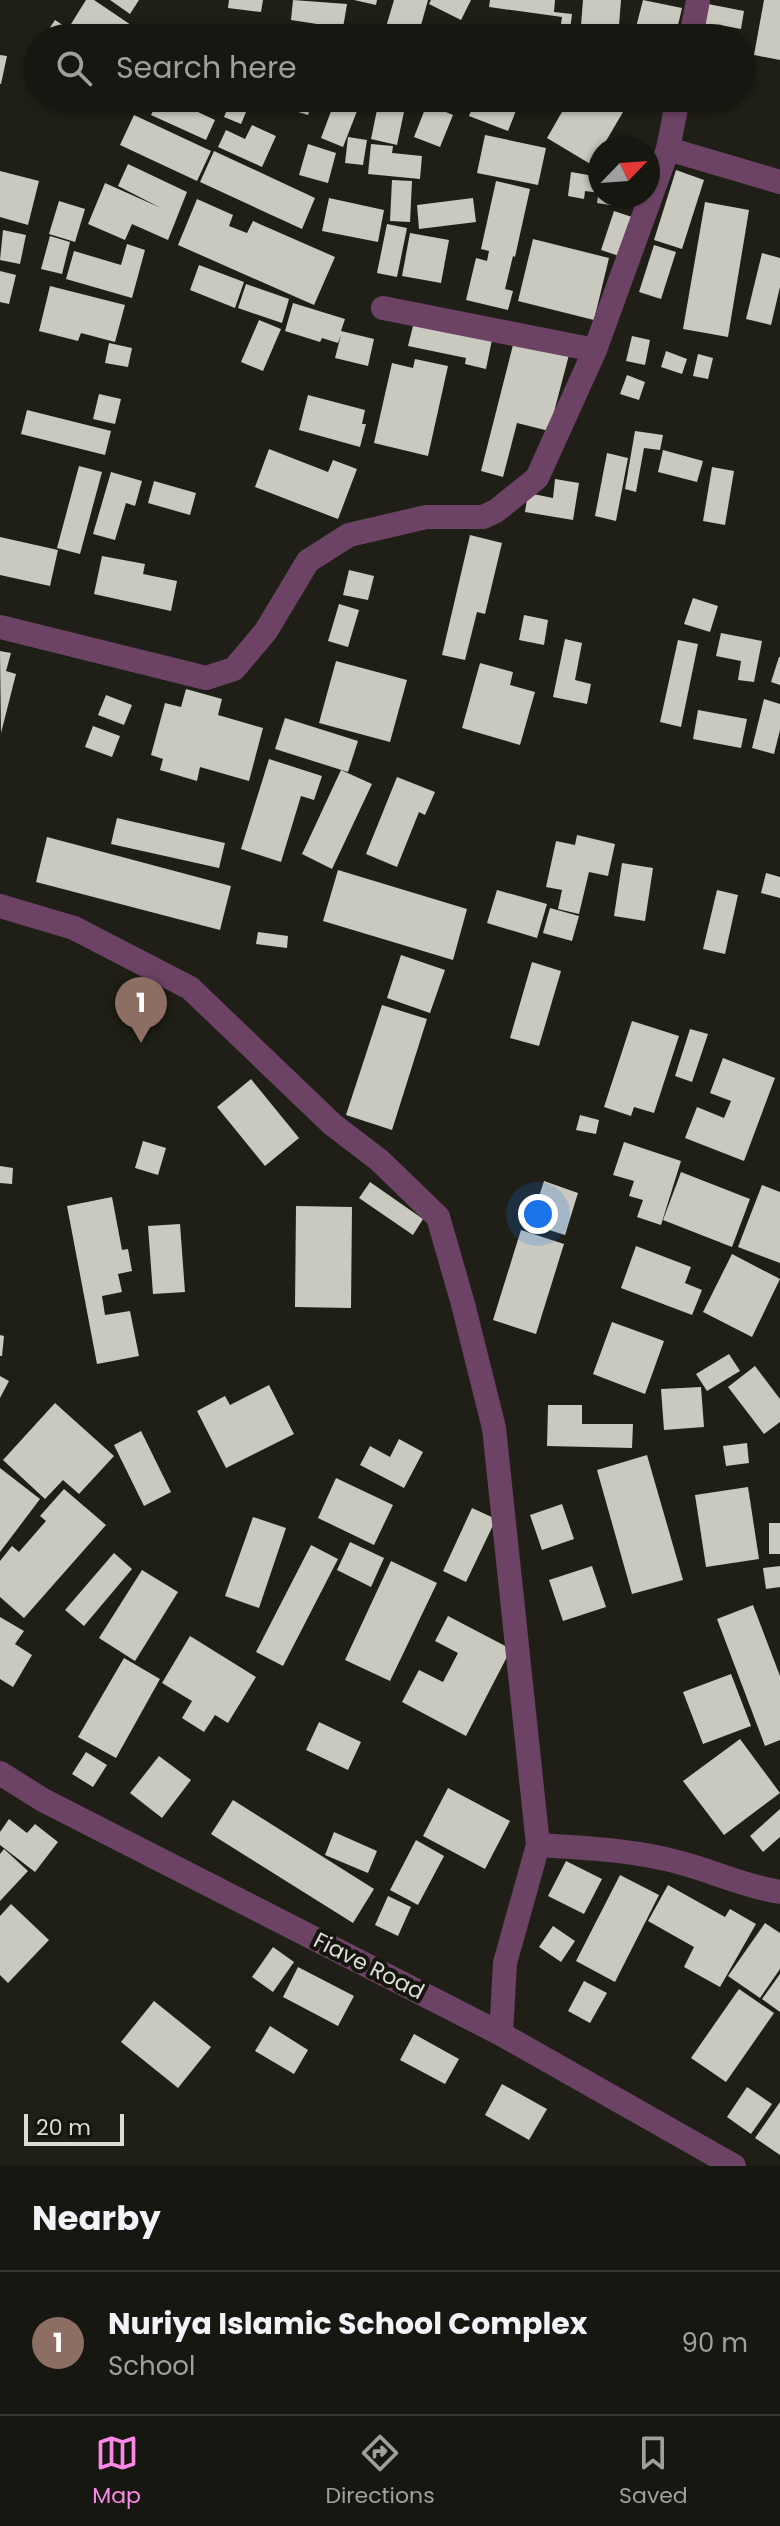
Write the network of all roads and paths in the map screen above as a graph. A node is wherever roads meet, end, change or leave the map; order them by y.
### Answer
1 (698, 0) edge
2 (694, 24) edge
3 (675, 112) edge
4 (668, 149) junction
5 (780, 182) edge
6 (383, 308) dead end
7 (595, 350) junction
8 (0, 627) edge
9 (0, 906) edge
10 (0, 1773) edge
11 (538, 1845) junction
12 (780, 1892) edge
13 (501, 2034) junction
14 (734, 2166) edge

1 - 2 street
3 - 4 street
4 - 5 street
4 - 7 street
6 - 7 street
7 - 8 street
9 - 11 street
10 - 13 street, Fiave Road
11 - 12 street
11 - 13 street
13 - 14 street, Fiave Road

